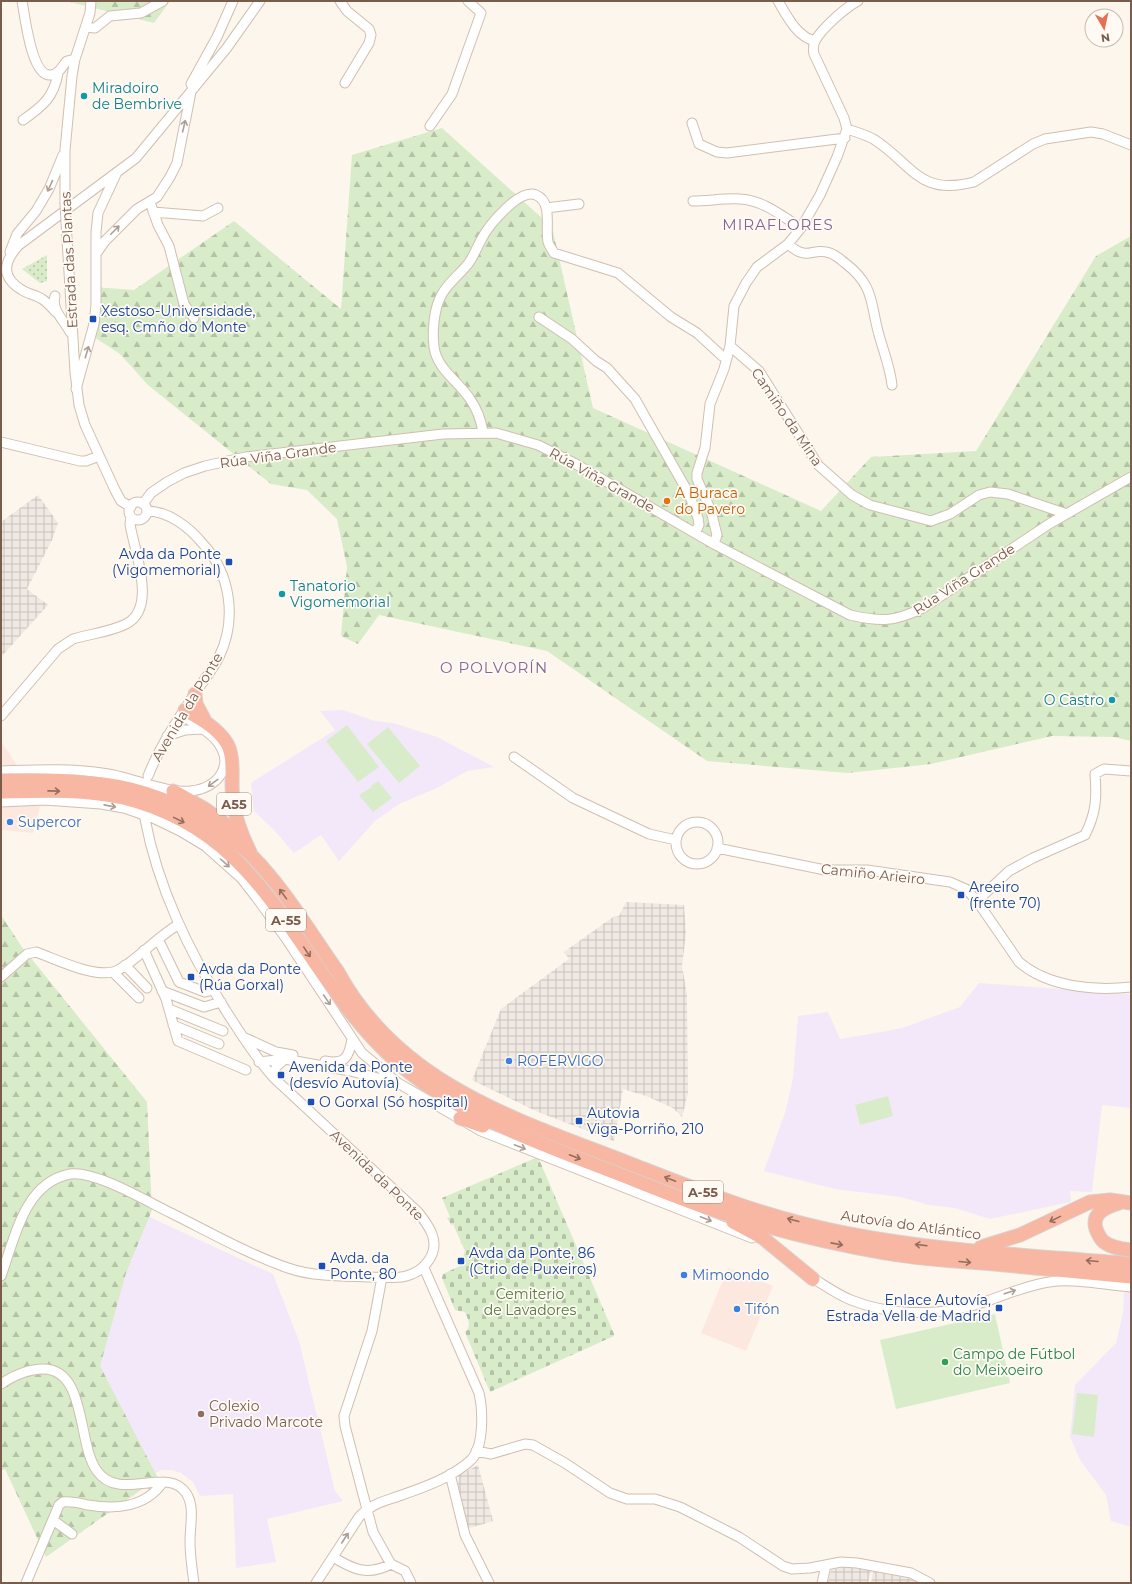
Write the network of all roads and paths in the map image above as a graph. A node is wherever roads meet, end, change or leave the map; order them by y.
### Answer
1 (22, 1) edge
2 (91, 1) edge
3 (163, 1) edge
4 (233, 1) edge
5 (260, 1) edge
6 (340, 1) edge
7 (468, 1) edge
8 (778, 1) edge
9 (858, 1) edge
10 (86, 27) junction
11 (815, 41) junction
12 (75, 59) junction
13 (58, 72) junction
14 (345, 83) dead end
15 (193, 90) junction
16 (23, 120) dead end
17 (692, 123) dead end
18 (430, 126) dead end
19 (846, 133) junction
20 (1131, 145) edge
21 (65, 150) junction
22 (117, 172) junction
23 (150, 202) junction
24 (693, 202) dead end
25 (579, 204) dead end
26 (218, 208) dead end
27 (546, 208) junction
28 (153, 212) junction
29 (801, 228) junction
30 (788, 244) junction
31 (96, 254) junction
32 (5, 259) edge
33 (70, 292) junction
34 (55, 296) junction
35 (42, 299) junction
36 (58, 314) junction
37 (72, 315) junction
38 (539, 317) dead end
39 (194, 318) dead end
40 (73, 337) junction
41 (730, 346) junction
42 (727, 358) junction
43 (892, 385) dead end
44 (76, 389) junction
45 (483, 432) junction
46 (1, 442) edge
47 (99, 456) junction
48 (1131, 477) edge
49 (131, 507) junction
50 (145, 508) junction
51 (1067, 514) junction
52 (131, 517) junction
53 (141, 520) junction
54 (695, 533) junction
55 (133, 538) junction
56 (714, 544) junction
57 (195, 694) junction
58 (183, 712) junction
59 (1, 716) edge
60 (203, 724) junction
61 (167, 736) junction
62 (514, 757) dead end
63 (1, 771) edge
64 (1131, 771) edge
65 (148, 776) dead end
66 (1, 780) edge
67 (174, 791) junction
68 (1, 792) edge
69 (1, 802) edge
70 (144, 818) dead end
71 (243, 837) junction
72 (676, 840) junction
73 (717, 848) junction
74 (251, 854) junction
75 (977, 901) junction
76 (178, 925) junction
77 (158, 939) junction
78 (144, 950) junction
79 (125, 965) junction
80 (113, 972) junction
81 (1, 977) edge
82 (1131, 987) edge
83 (147, 988) dead end
84 (213, 990) junction
85 (162, 991) junction
86 (138, 998) dead end
87 (221, 1002) junction
88 (169, 1009) junction
89 (173, 1025) junction
90 (223, 1031) dead end
91 (242, 1036) junction
92 (352, 1039) junction
93 (219, 1044) dead end
94 (276, 1052) junction
95 (349, 1054) junction
96 (285, 1059) junction
97 (260, 1062) junction
98 (246, 1070) dead end
99 (350, 1071) junction
100 (274, 1078) junction
101 (398, 1083) junction
102 (460, 1118) junction
103 (526, 1138) junction
104 (1126, 1203) edge
105 (704, 1207) junction
106 (945, 1248) junction
107 (1131, 1250) edge
108 (1131, 1264) edge
109 (424, 1268) junction
110 (1, 1276) edge
111 (382, 1277) junction
112 (1131, 1277) edge
113 (813, 1279) junction
114 (1131, 1287) edge
115 (1, 1384) edge
116 (476, 1451) junction
117 (450, 1474) junction
118 (163, 1482) junction
119 (367, 1508) junction
120 (53, 1520) junction
121 (72, 1534) dead end
122 (333, 1557) junction
123 (391, 1564) junction
124 (826, 1565) junction
125 (26, 1583) edge
126 (194, 1583) edge
127 (316, 1583) edge
128 (411, 1583) edge
129 (488, 1583) edge
130 (822, 1583) edge
131 (930, 1583) edge

1 - 13 street
2 - 10 street, Estrada das Plantas
3 - 10 street
4 - 15 street
5 - 15 street
6 - 14 street
7 - 18 street
8 - 11 street
9 - 11 street
10 - 12 street, Estrada das Plantas
11 - 19 street
12 - 13 street
12 - 21 street, Estrada das Plantas
13 - 16 street
15 - 22 street
23 -> 15 street
17 - 19 street
19 - 20 street
19 - 29 street
21 -> 32 street
21 - 33 street, Estrada das Plantas, bridge
22 - 31 street
22 - 32 street
23 - 28 street
31 -> 23 street
24 - 29 street
25 - 27 street
26 - 28 street
27 - 42 street
27 - 45 street
28 - 39 street
29 - 30 street
30 - 41 street
30 - 43 street
44 -> 31 street
32 - 35 street
33 - 34 street
33 - 37 street, Estrada das Plantas
34 - 35 street
34 - 36 street
35 - 36 street
36 - 37 street
36 - 40 street
37 - 40 street, Estrada das Plantas
38 - 54 street
40 - 44 street, Estrada das Plantas
41 - 42 street
41 - 51 street, Camiño da Mina
42 - 56 street
44 - 47 street, Estrada das Plantas
45 - 50 street, Rúa Viña Grande
45 - 54 street, Rúa Viña Grande
46 - 47 street
47 - 49 street, Estrada das Plantas
48 - 51 street, Rúa Viña Grande
49 - 50 street
49 - 52 street
50 - 53 street
50 - 57 street, Avenida da Ponte
51 - 56 street, Rúa Viña Grande
52 - 53 street
52 - 55 street
53 - 55 street
54 - 56 street, Rúa Viña Grande
55 - 59 street
57 - 58 street, Avenida da Ponte
57 - 60 highway
58 - 60 highway, A55
58 - 61 street, Avenida da Ponte
60 - 61 street
60 -> 67 street
60 - 71 highway, A55
61 - 65 street, Avenida da Ponte
62 - 72 street
63 - 67 street
64 - 75 street
66 - 74 highway, Autovía do Atlántico / A-55
67 - 71 highway
68 -> 103 highway, Autovía do Atlántico / A-55
69 -> 92 street
70 - 76 street, Avenida da Ponte
71 - 74 highway, A55
72 - 73 street
72 - 73 street
73 - 75 street, Camiño Arieiro
106 -> 74 highway, Autovía do Atlántico / A-55
75 - 82 street, Camiño Arieiro
76 - 77 street
76 - 84 street, Avenida da Ponte
77 - 78 street
77 - 84 street
78 - 79 street
78 - 85 street
79 - 80 street
79 - 83 street
80 - 81 street
80 - 86 street
84 - 87 street, Avenida da Ponte
85 - 87 street
85 - 88 street
87 - 91 street, Avenida da Ponte
88 - 89 street
88 - 90 street
89 - 93 street
89 - 98 street
91 - 94 street
91 - 97 street, Avenida da Ponte
92 - 95 street
92 - 101 street
94 - 95 street
94 - 97 street
95 - 99 street
96 - 97 street
96 - 99 street
96 - 100 street
97 - 100 street, Avenida da Ponte
99 - 101 street
100 - 109 street, Avenida da Ponte
101 - 102 street
102 - 103 highway
102 -> 113 street
103 -> 105 highway, Autovía do Atlántico / A-55
104 -> 106 highway
104 - 107 highway
105 -> 112 highway, Autovía do Atlántico / A-55
105 - 113 highway
108 -> 106 highway, Autovía do Atlántico / A-55
109 - 111 street
109 - 116 street
110 - 111 street
111 - 119 street
113 -> 114 street
115 - 118 street
116 - 117 street
116 - 124 street
117 - 119 street
117 - 129 street
118 - 120 street
118 - 126 street
122 -> 119 street
119 - 123 street
120 - 121 street
120 - 125 street
122 - 123 street
122 - 127 street
123 - 128 street
124 - 130 street
124 - 131 street

